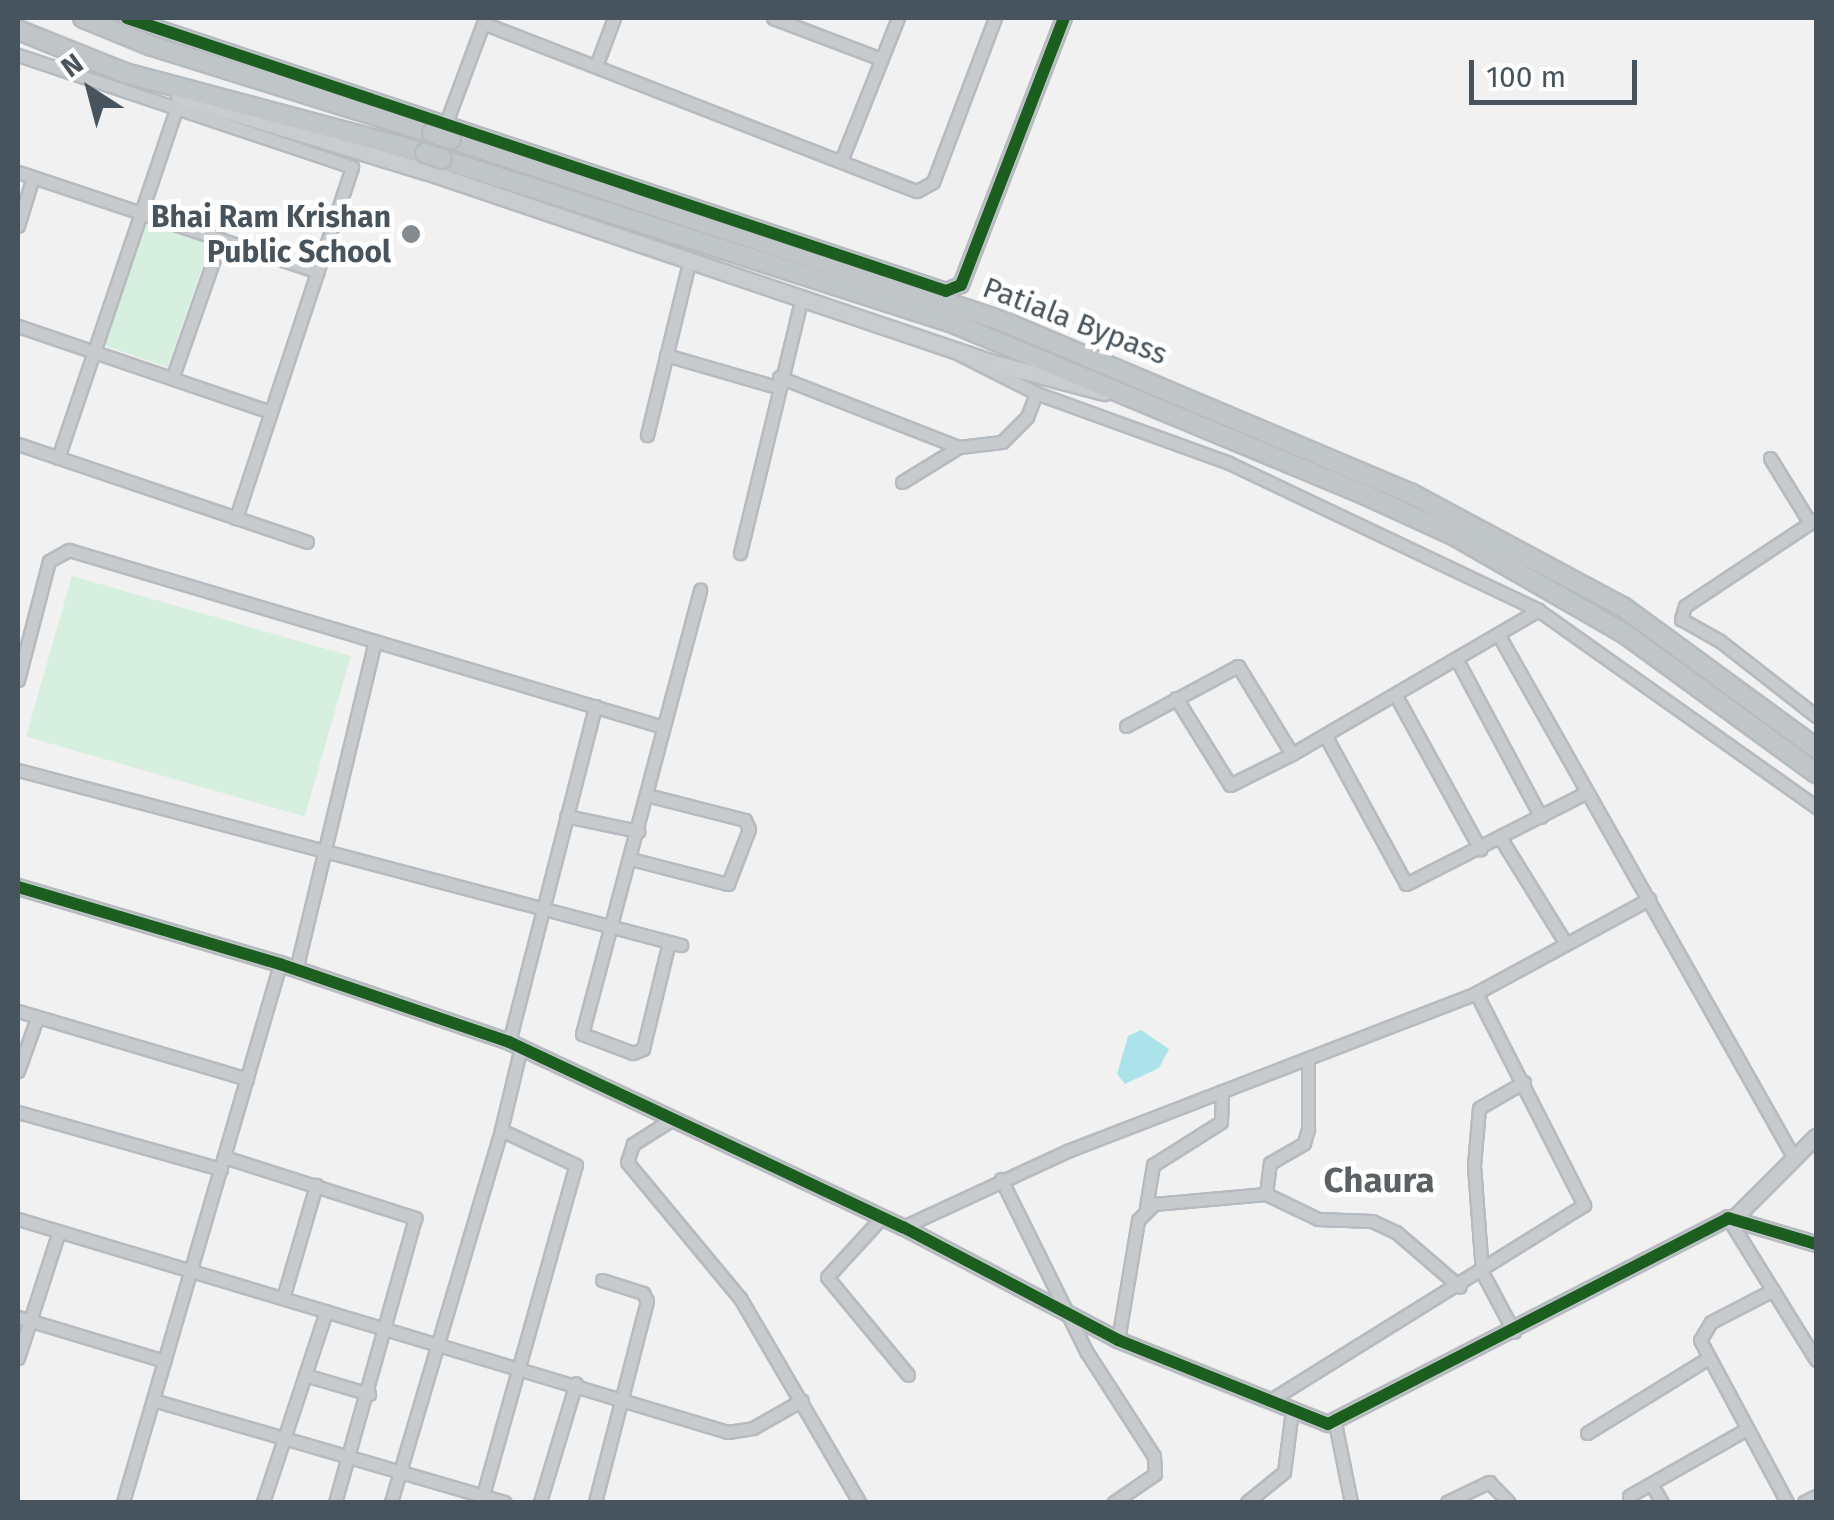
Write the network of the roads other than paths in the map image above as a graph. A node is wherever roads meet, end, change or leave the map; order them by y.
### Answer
1 (83, 18) edge
2 (127, 18) edge
3 (614, 18) edge
4 (778, 18) edge
5 (898, 18) edge
6 (996, 18) edge
7 (1064, 18) edge
8 (484, 20) edge
9 (18, 32) edge
10 (18, 55) edge
11 (881, 59) junction
12 (596, 66) junction
13 (175, 112) junction
14 (443, 132) junction
15 (432, 162) junction
16 (841, 162) junction
17 (18, 172) edge
18 (33, 177) junction
19 (138, 212) junction
20 (18, 226) edge
21 (221, 239) junction
22 (690, 258) junction
23 (318, 272) junction
24 (802, 296) junction
25 (18, 326) edge
26 (93, 349) junction
27 (954, 349) junction
28 (666, 355) junction
29 (173, 376) junction
30 (778, 382) junction
31 (1036, 393) junction
32 (1142, 399) junction
33 (270, 412) junction
34 (647, 435) dead end
35 (18, 444) edge
36 (959, 447) junction
37 (58, 458) junction
38 (1770, 458) dead end
39 (902, 482) dead end
40 (236, 518) junction
41 (1814, 521) edge
42 (308, 542) dead end
43 (740, 554) dead end
44 (700, 589) dead end
45 (1538, 610) junction
46 (1498, 634) junction
47 (375, 641) junction
48 (1457, 660) junction
49 (18, 680) edge
50 (1396, 696) junction
51 (1176, 698) junction
52 (595, 706) junction
53 (1816, 716) edge
54 (1126, 726) dead end
55 (664, 727) junction
56 (1326, 736) junction
57 (1816, 748) edge
58 (1292, 754) junction
59 (18, 770) edge
60 (1816, 773) edge
61 (1587, 792) junction
62 (647, 795) junction
63 (1816, 807) edge
64 (566, 816) junction
65 (1540, 817) junction
66 (638, 831) junction
67 (1501, 838) junction
68 (330, 849) junction
69 (1480, 850) junction
70 (631, 859) junction
71 (18, 888) edge
72 (1648, 899) junction
73 (542, 906) junction
74 (611, 925) junction
75 (1566, 944) junction
76 (280, 964) junction
77 (296, 970) junction
78 (1476, 992) junction
79 (18, 1012) edge
80 (37, 1018) junction
81 (515, 1044) junction
82 (1308, 1059) junction
83 (18, 1071) edge
84 (247, 1079) junction
85 (1524, 1082) junction
86 (1222, 1092) junction
87 (18, 1112) edge
88 (674, 1118) junction
89 (501, 1130) junction
90 (1816, 1137) edge
91 (1794, 1158) junction
92 (223, 1163) junction
93 (1001, 1179) junction
94 (316, 1184) junction
95 (1266, 1194) junction
96 (1146, 1208) junction
97 (882, 1217) junction
98 (1732, 1218) junction
99 (18, 1219) edge
100 (903, 1227) junction
101 (59, 1232) junction
102 (1816, 1244) edge
103 (192, 1272) junction
104 (1482, 1272) junction
105 (602, 1280) dead end
106 (1460, 1286) junction
107 (1772, 1290) junction
108 (282, 1298) junction
109 (326, 1311) junction
110 (23, 1318) edge
111 (1075, 1320) junction
112 (388, 1328) junction
113 (1514, 1332) junction
114 (1118, 1340) junction
115 (440, 1343) junction
116 (18, 1358) edge
117 (1705, 1360) junction
118 (1816, 1360) edge
119 (165, 1361) junction
120 (523, 1367) junction
121 (305, 1375) junction
122 (908, 1375) dead end
123 (576, 1383) junction
124 (368, 1394) junction
125 (624, 1397) junction
126 (154, 1400) junction
127 (802, 1400) junction
128 (1270, 1400) junction
129 (1292, 1410) junction
130 (1335, 1423) junction
131 (1747, 1429) junction
132 (1587, 1432) dead end
133 (284, 1438) junction
134 (350, 1456) junction
135 (401, 1471) junction
136 (1651, 1484) junction
137 (1629, 1496) dead end
138 (1816, 1496) edge
139 (1135, 1497) edge
140 (482, 1498) edge
141 (122, 1502) edge
142 (263, 1502) edge
143 (335, 1502) edge
144 (391, 1502) edge
145 (505, 1502) edge
146 (540, 1502) edge
147 (596, 1502) edge
148 (859, 1502) edge
149 (1114, 1502) edge
150 (1247, 1502) edge
151 (1351, 1502) edge
152 (1447, 1502) edge
153 (1508, 1502) edge
154 (1662, 1502) edge
155 (1787, 1502) edge
156 (1804, 1502) edge

1 - 14 highway, Patiala Bypass
2 - 14 street
3 - 12 street
4 - 11 street
5 - 11 street
6 - 16 street
7 - 14 street
8 - 12 street
8 - 14 street
9 - 15 highway, Patiala Bypass
9 - 15 main road
10 - 13 street
11 - 16 street
12 - 16 street
13 - 19 street
13 - 23 street
14 - 15 street
14 - 57 highway, Patiala Bypass
15 - 22 main road
15 - 32 highway, Patiala Bypass
17 - 18 street
18 - 19 street
18 - 20 street
19 - 21 street
19 - 26 street
21 - 23 street
21 - 29 street
22 - 24 main road
22 - 28 street
23 - 33 street
24 - 27 main road
24 - 30 street
25 - 26 street
26 - 29 street
26 - 37 street
27 - 31 street
27 - 32 main road
28 - 30 street
28 - 34 street
29 - 33 street
30 - 36 street
30 - 43 street
31 - 36 street
31 - 45 street
32 - 60 highway, Patiala Bypass
33 - 40 street
35 - 37 street
36 - 39 street
37 - 40 street
38 - 41 street
40 - 42 street
41 - 53 street
44 - 55 street
45 - 46 street
45 - 63 street
46 - 48 street
46 - 61 street
47 - 49 street
47 - 52 street
47 - 68 street
48 - 50 street
48 - 65 street
50 - 56 street
50 - 69 street
51 - 54 street
51 - 58 street
51 - 58 street
52 - 55 street
52 - 64 street
55 - 62 street
56 - 58 street
56 - 69 street
59 - 68 street
61 - 65 street
61 - 72 street
62 - 66 street
62 - 70 street
64 - 66 street
64 - 73 street
65 - 67 street
66 - 70 street
67 - 69 street
67 - 75 street
68 - 73 street
68 - 77 street
70 - 74 street
71 - 76 street
72 - 75 street
72 - 91 street
73 - 74 street
73 - 81 street
74 - 74 street
75 - 78 street
76 - 77 street
76 - 84 street
77 - 81 street
78 - 82 street
78 - 85 street
79 - 80 street
80 - 83 street
80 - 84 street
81 - 88 street
81 - 89 street
82 - 86 street
82 - 95 street
84 - 92 street
85 - 104 street
85 - 104 street
86 - 93 street
86 - 96 street
87 - 92 street
88 - 97 street
88 - 127 street
89 - 115 street
89 - 120 street
90 - 91 street
91 - 98 street
92 - 94 street
92 - 103 street
93 - 100 street
93 - 111 street
94 - 108 street
94 - 112 street
95 - 96 street
95 - 106 street
96 - 114 street
97 - 100 street
97 - 122 street
98 - 102 street
98 - 107 street
98 - 113 street
99 - 101 street
100 - 111 street
101 - 103 street
101 - 110 street
103 - 108 street
103 - 119 street
104 - 106 street
104 - 113 street
105 - 125 street
106 - 128 street
107 - 117 street
107 - 118 street
108 - 109 street
109 - 112 street
109 - 121 street
110 - 116 street
110 - 119 street
111 - 114 street
111 - 139 street
112 - 115 street
112 - 124 street
113 - 130 street
114 - 128 street
115 - 120 street
115 - 135 street
117 - 131 street
117 - 132 street
119 - 126 street
120 - 123 street
120 - 140 street
121 - 124 street
121 - 133 street
123 - 125 street
123 - 146 street
124 - 134 street
125 - 127 street
125 - 147 street
126 - 133 street
126 - 141 street
127 - 148 street
128 - 129 street
129 - 130 street
129 - 150 street
130 - 151 street
131 - 136 street
131 - 155 street
133 - 134 street
133 - 142 street
134 - 135 street
134 - 143 street
135 - 140 street
135 - 144 street
136 - 137 street
136 - 154 street
138 - 156 street
139 - 149 street
140 - 145 street
152 - 153 street

